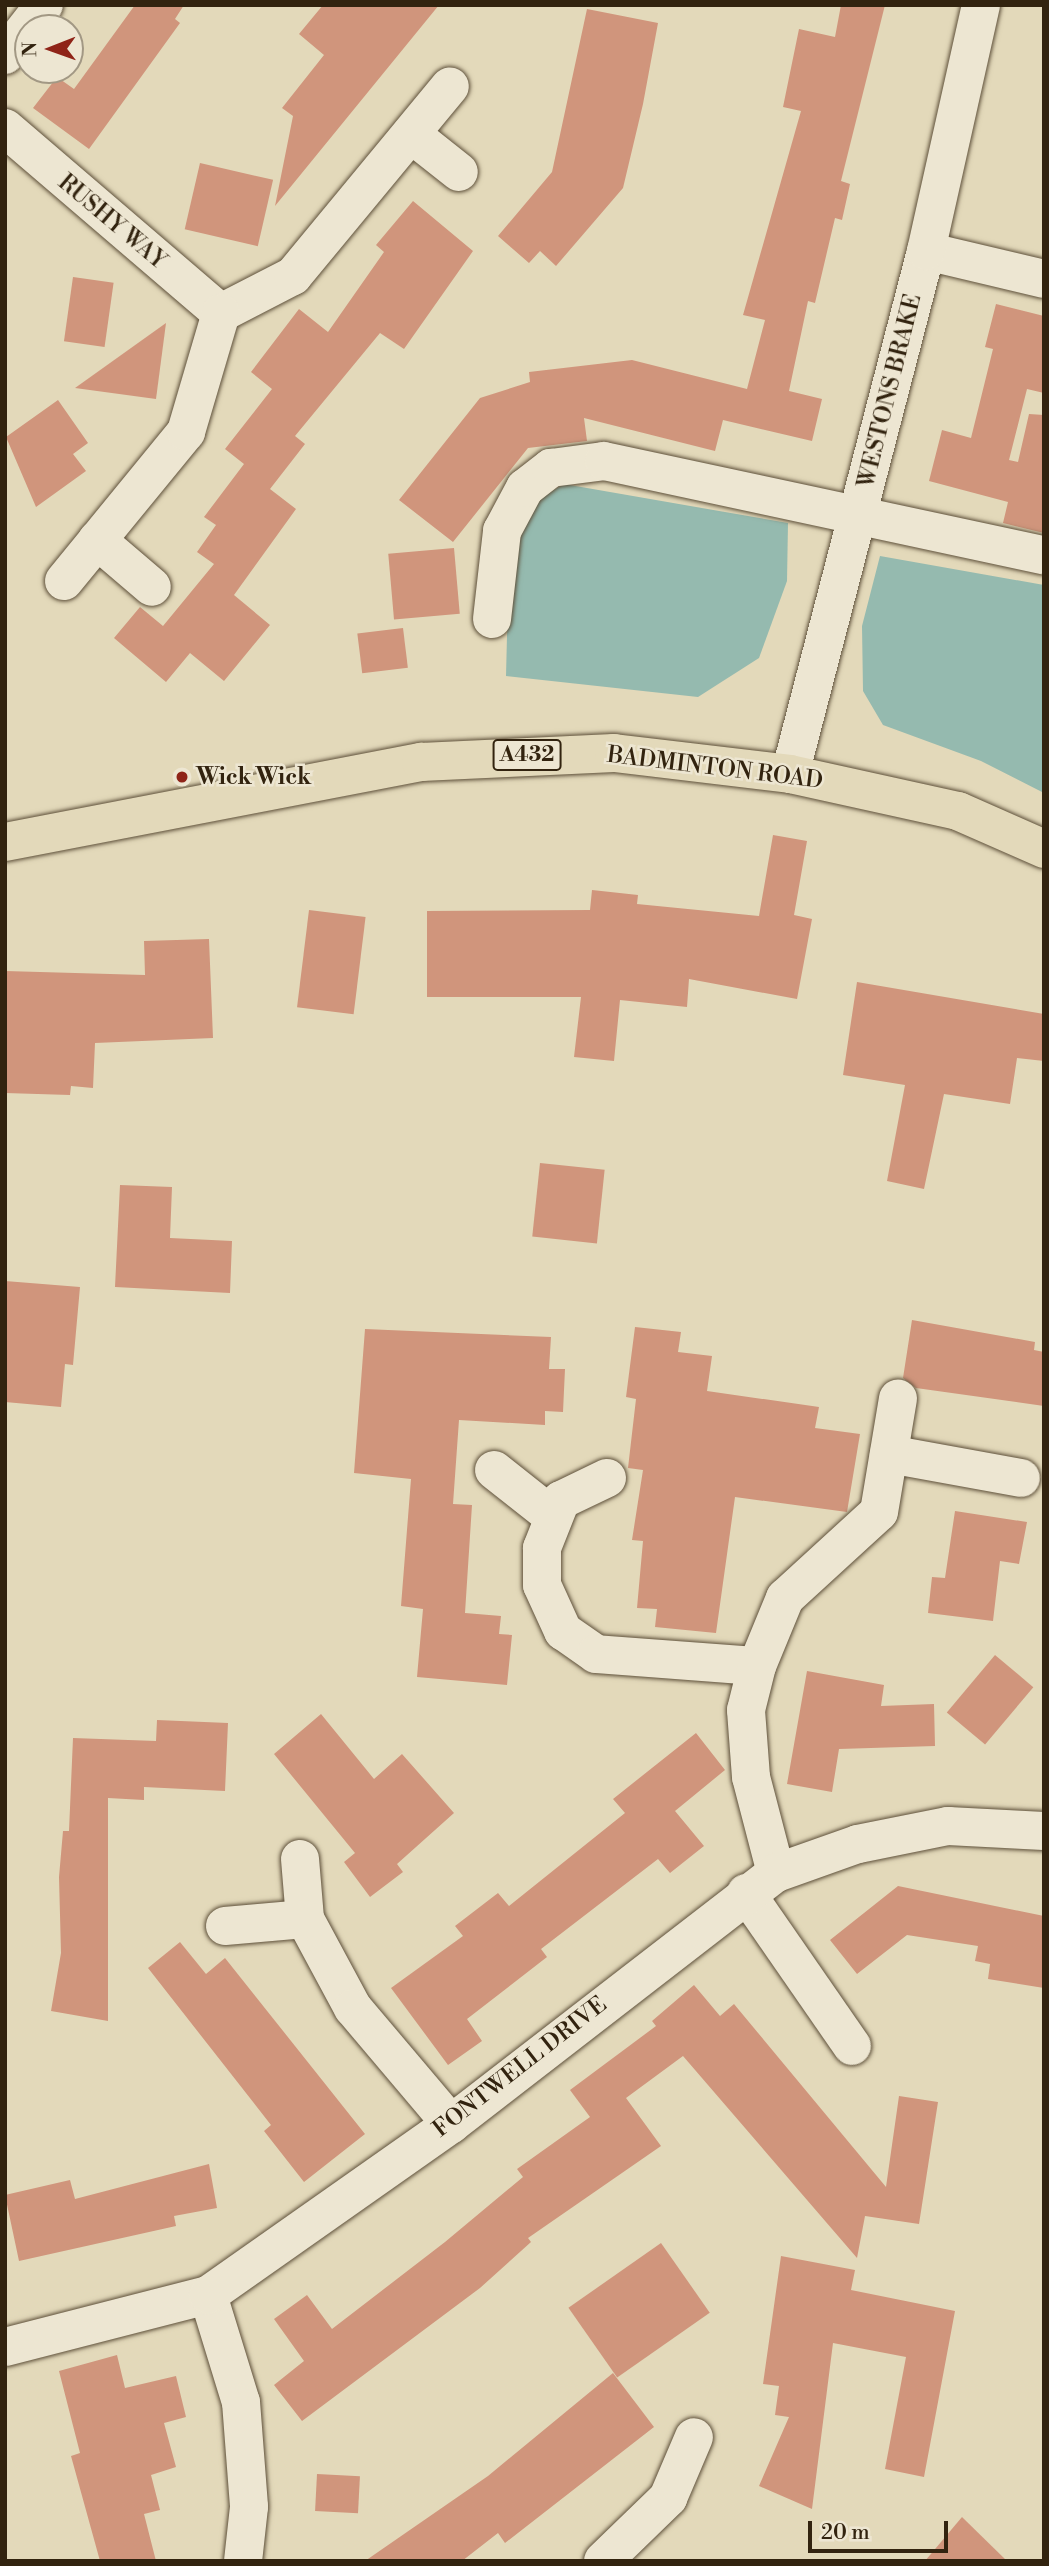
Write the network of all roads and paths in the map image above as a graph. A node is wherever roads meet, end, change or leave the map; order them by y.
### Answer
1 (44, 5) edge
2 (981, 5) edge
3 (5, 55) edge
4 (450, 86) dead end
5 (5, 128) edge
6 (411, 134) junction
7 (459, 172) dead end
8 (926, 251) junction
9 (1044, 279) edge
10 (221, 313) junction
11 (857, 518) junction
12 (97, 540) junction
13 (1044, 555) edge
14 (64, 581) dead end
15 (152, 587) dead end
16 (492, 619) dead end
17 (790, 774) junction
18 (5, 842) edge
19 (1044, 849) edge
20 (898, 1399) dead end
21 (889, 1454) junction
22 (494, 1470) dead end
23 (607, 1478) dead end
24 (1021, 1478) dead end
25 (552, 1516) junction
26 (757, 1665) junction
27 (1044, 1831) edge
28 (300, 1859) dead end
29 (761, 1883) junction
30 (305, 1919) junction
31 (225, 1926) dead end
32 (852, 2046) dead end
33 (451, 2123) junction
34 (208, 2295) junction
35 (5, 2347) edge
36 (694, 2437) dead end
37 (243, 2561) edge
38 (604, 2561) edge

1 - 3 street
2 - 8 street, WESTONS BRAKE
4 - 6 street
5 - 10 street, RUSHY WAY
6 - 7 street
6 - 10 street
8 - 9 street
8 - 11 street, WESTONS BRAKE
10 - 12 street
11 - 13 street
11 - 16 street
11 - 17 street, WESTONS BRAKE
12 - 14 street
12 - 15 street
17 - 18 main road, BADMINTON ROAD / A432
17 - 19 main road, BADMINTON ROAD / A432
20 - 21 street
21 - 24 street
21 - 26 street
22 - 25 street
23 - 25 street
25 - 26 street
26 - 29 street
27 - 29 street, FONTWELL DRIVE
28 - 30 street
29 - 32 street
29 - 33 street, FONTWELL DRIVE
30 - 31 street
30 - 33 street
33 - 34 street, FONTWELL DRIVE
34 - 35 street, FONTWELL DRIVE
34 - 37 street
36 - 38 street

